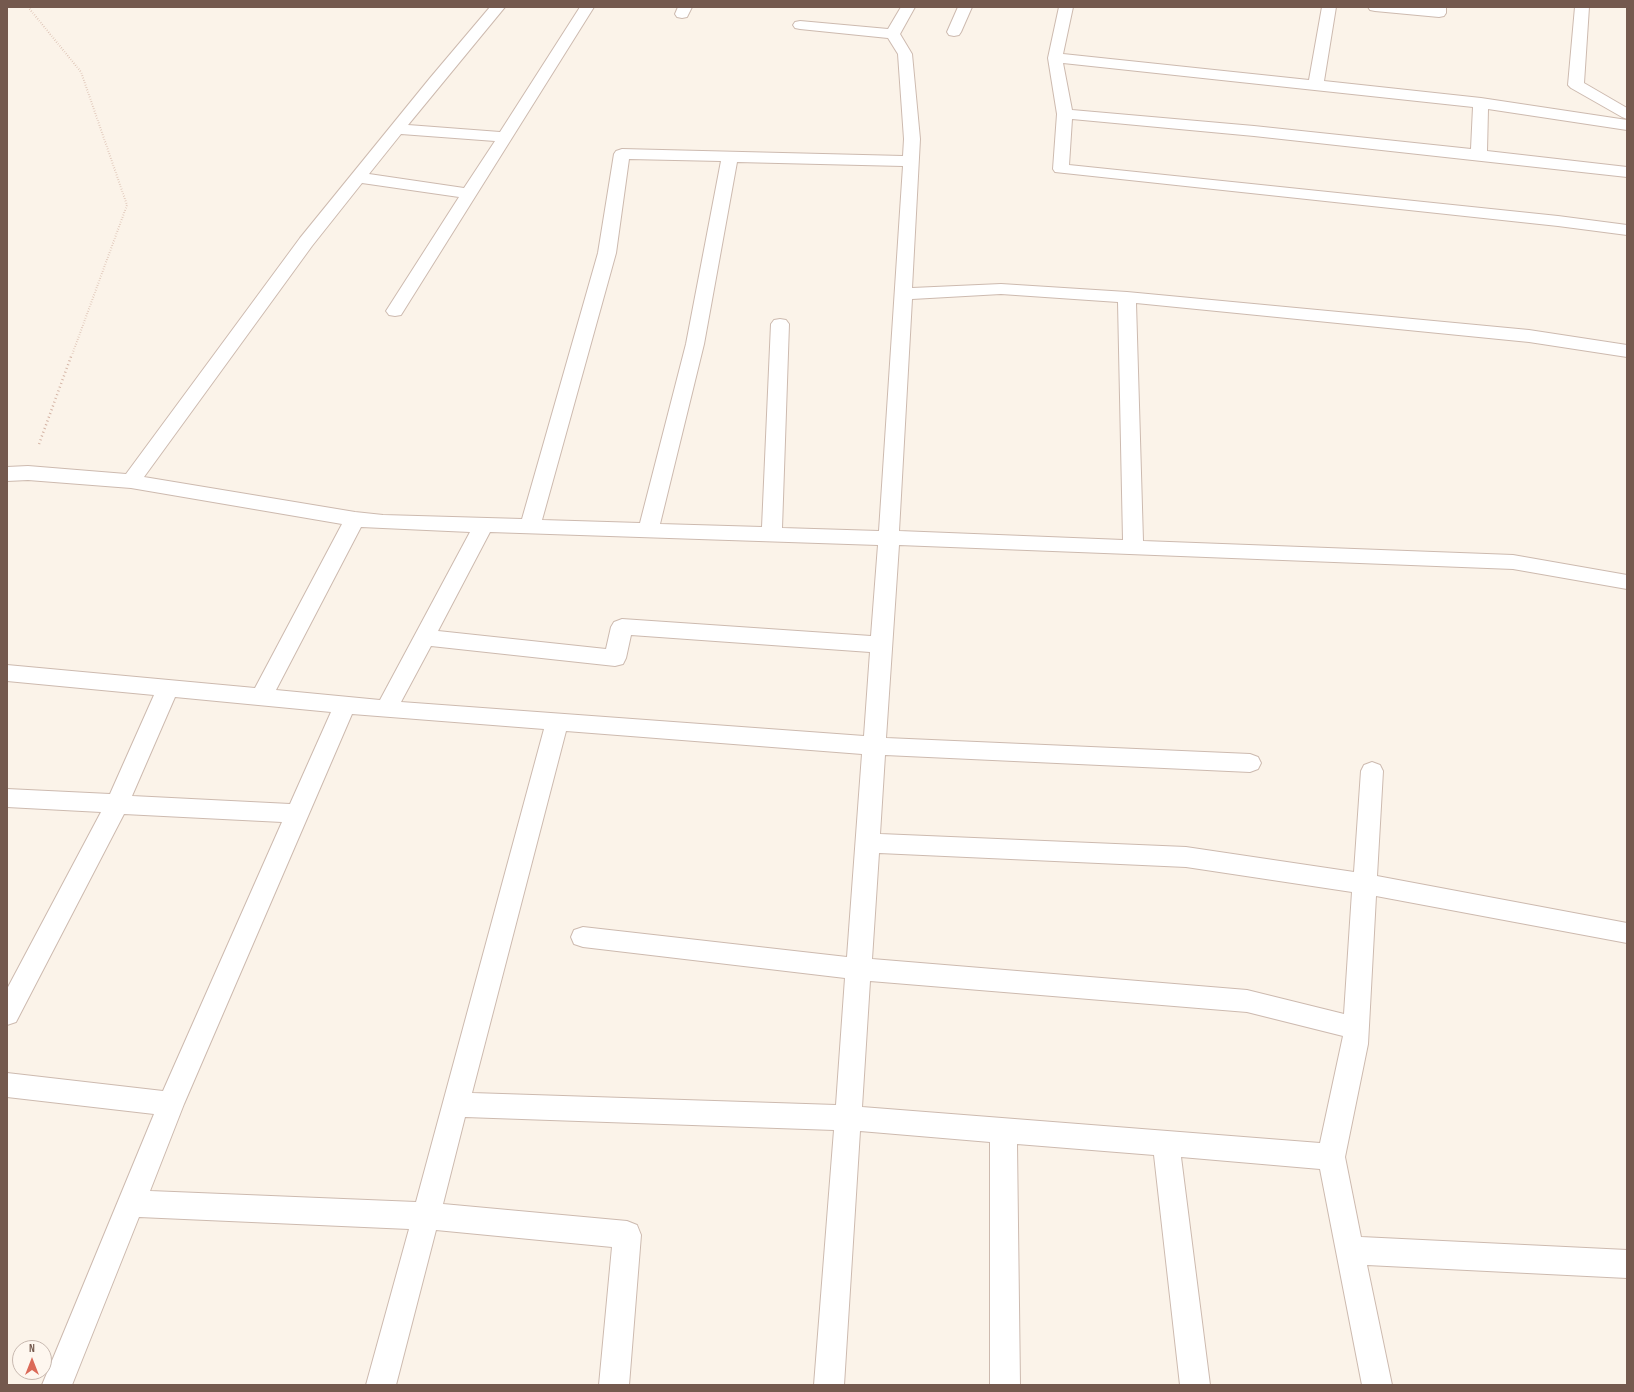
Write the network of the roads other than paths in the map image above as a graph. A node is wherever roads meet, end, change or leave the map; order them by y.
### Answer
1 (498, 7) edge
2 (587, 7) edge
3 (908, 7) edge
4 (965, 7) edge
5 (1066, 7) edge
6 (1329, 7) edge
7 (1375, 7) edge
8 (1438, 7) edge
9 (1582, 7) edge
10 (800, 25) dead end
11 (954, 32) dead end
12 (893, 34) junction
13 (1055, 58) junction
14 (1316, 85) junction
15 (1481, 103) junction
16 (1065, 114) junction
17 (1627, 114) edge
18 (1627, 125) edge
19 (397, 129) junction
20 (505, 137) junction
21 (1479, 155) junction
22 (730, 157) junction
23 (911, 161) junction
24 (1627, 172) edge
25 (357, 177) junction
26 (469, 194) junction
27 (1627, 230) edge
28 (903, 294) junction
29 (1127, 297) junction
30 (395, 311) dead end
31 (780, 324) dead end
32 (1627, 352) edge
33 (7, 474) edge
34 (131, 481) junction
35 (355, 519) junction
36 (484, 525) junction
37 (530, 527) junction
38 (648, 530) junction
39 (772, 534) junction
40 (889, 538) junction
41 (1133, 547) junction
42 (1627, 582) edge
43 (424, 637) junction
44 (881, 645) junction
45 (7, 673) edge
46 (168, 688) junction
47 (261, 697) junction
48 (345, 705) junction
49 (386, 709) junction
50 (557, 722) junction
51 (874, 746) junction
52 (1250, 763) dead end
53 (1372, 771) dead end
54 (7, 798) edge
55 (117, 804) junction
56 (298, 814) junction
57 (867, 843) junction
58 (1365, 884) junction
59 (1627, 933) edge
60 (583, 937) dead end
61 (858, 969) junction
62 (7, 1014) edge
63 (1356, 1028) junction
64 (7, 1085) edge
65 (171, 1104) junction
66 (455, 1105) junction
67 (848, 1118) junction
68 (1002, 1130) junction
69 (1166, 1144) junction
70 (1331, 1157) junction
71 (131, 1203) junction
72 (426, 1216) junction
73 (1350, 1250) junction
74 (1627, 1264) edge
75 (57, 1385) edge
76 (381, 1385) edge
77 (614, 1385) edge
78 (829, 1385) edge
79 (1005, 1385) edge
80 (1195, 1385) edge
81 (1378, 1385) edge

1 - 19 street
2 - 20 street
3 - 12 street
4 - 11 street
5 - 13 street
6 - 14 street
7 - 8 street
9 - 17 street
10 - 12 street
12 - 23 street
13 - 14 street
13 - 16 street
14 - 15 street
15 - 18 street
15 - 21 street
16 - 21 street
16 - 27 street
19 - 20 street
19 - 25 street
20 - 26 street
21 - 24 street
22 - 23 street
22 - 37 street
22 - 38 street
23 - 28 street
25 - 26 street
25 - 34 street
26 - 30 street
28 - 29 street
28 - 40 street
29 - 32 street
29 - 41 street
31 - 39 street
33 - 34 street
34 - 35 street
35 - 36 street
35 - 47 street
36 - 37 street
36 - 43 street
37 - 38 street
38 - 39 street
39 - 40 street
40 - 41 street
40 - 44 street
41 - 42 street
43 - 44 street
43 - 49 street
44 - 51 street
45 - 46 street
46 - 47 street
46 - 55 street
47 - 48 street
48 - 49 street
48 - 56 street
49 - 50 street
50 - 51 street
50 - 66 street
51 - 52 street
51 - 57 street
53 - 58 street
54 - 55 street
55 - 56 street
55 - 62 street
56 - 65 street
57 - 58 street
57 - 61 street
58 - 59 street
58 - 63 street
60 - 61 street
61 - 63 street
61 - 67 street
63 - 70 street
64 - 65 street
65 - 71 street
66 - 67 street
66 - 72 street
67 - 68 street
67 - 78 street
68 - 69 street
68 - 79 street
69 - 70 street
69 - 80 street
70 - 73 street
71 - 72 street
71 - 75 street
72 - 76 street
72 - 77 street
73 - 74 street
73 - 81 street

